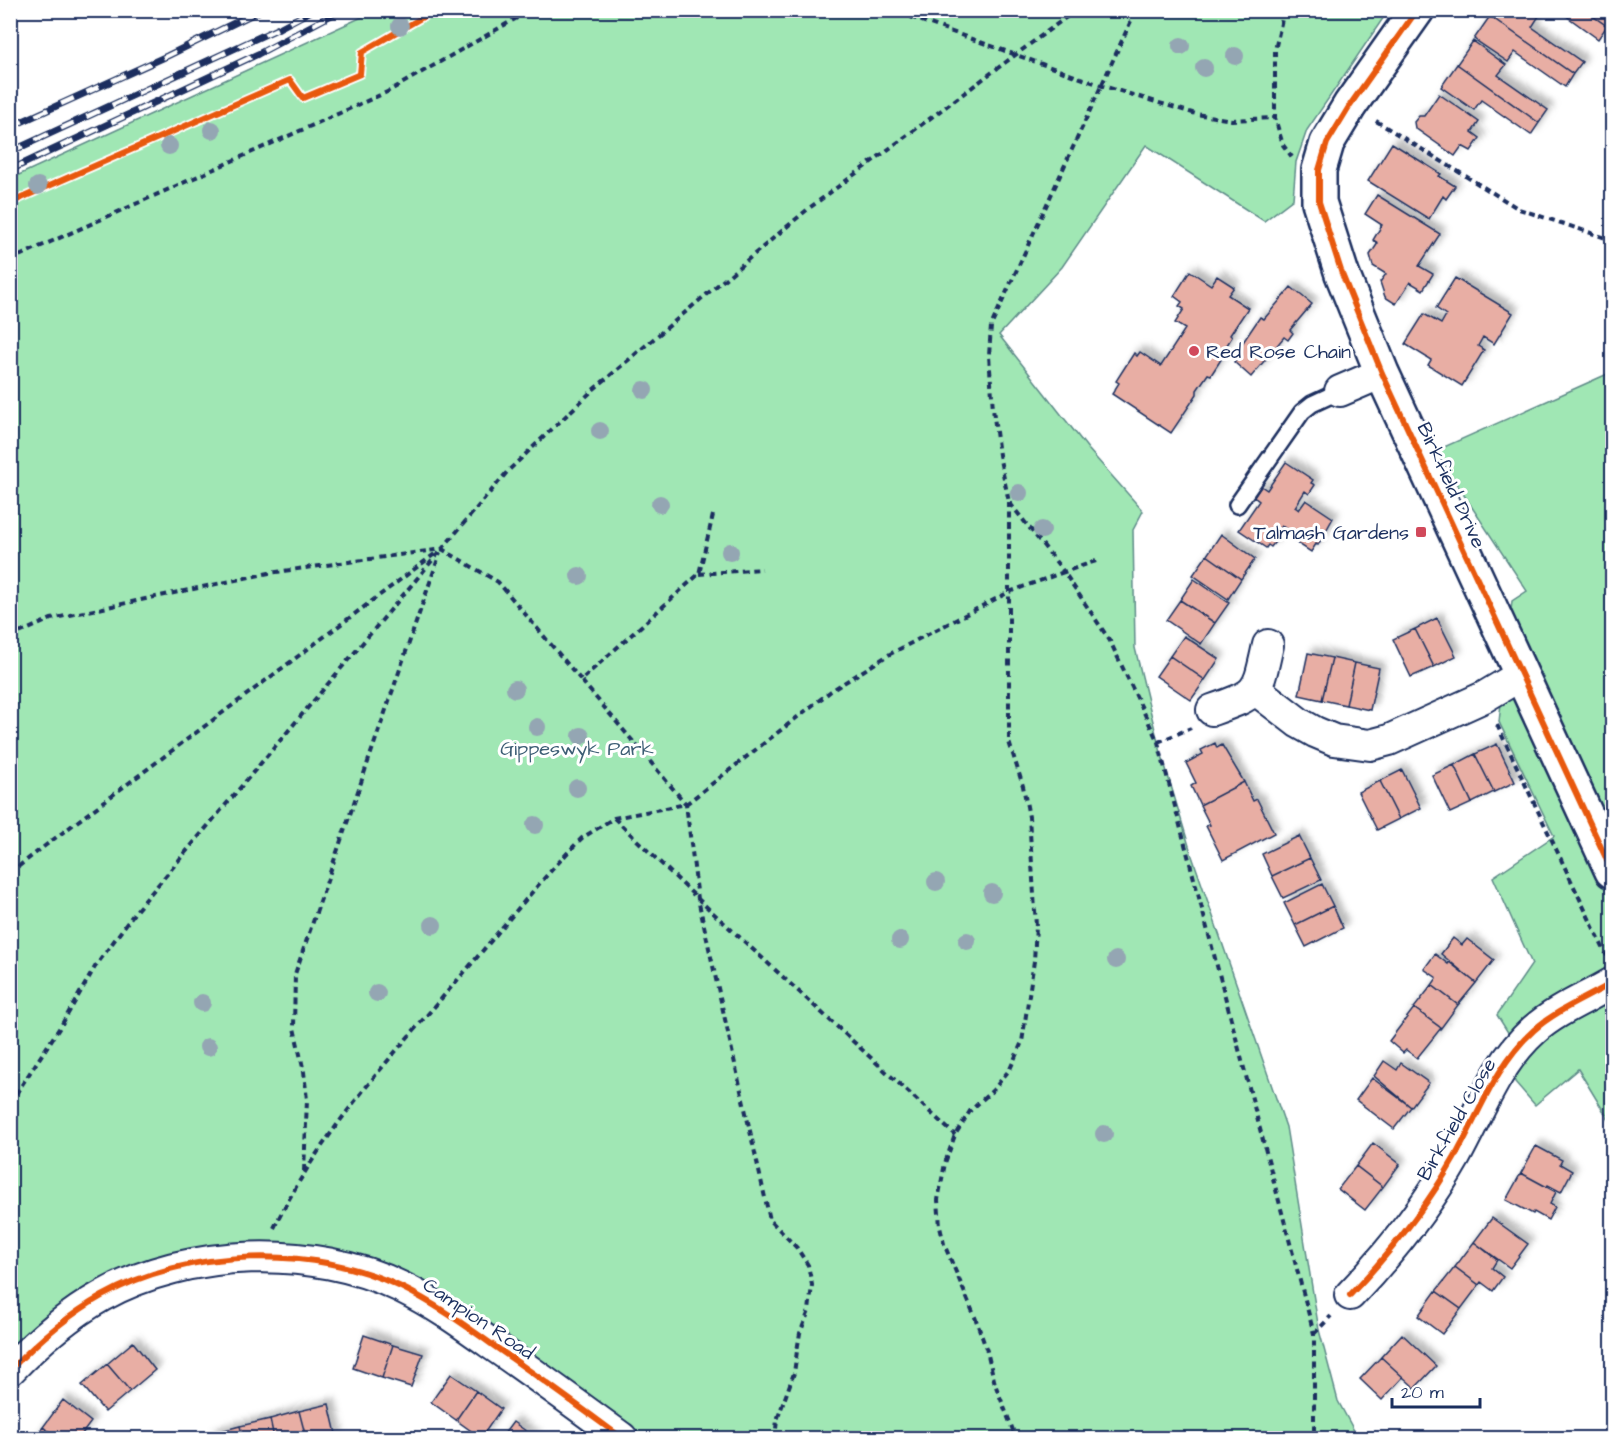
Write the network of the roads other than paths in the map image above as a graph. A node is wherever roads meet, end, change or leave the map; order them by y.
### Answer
1 (1417, 10) edge
2 (1382, 373) junction
3 (1340, 391) joint
4 (1237, 505) dead end
5 (1268, 645) dead end
6 (1521, 675) junction
7 (1256, 690) junction
8 (1212, 710) dead end
9 (1612, 871) edge
10 (1610, 970) edge
11 (1350, 1295) dead end
12 (10, 1370) edge
13 (622, 1438) edge

1 - 2 street, Birkfield Drive
2 - 3 street
2 - 6 street, Birkfield Drive
3 - 4 lane
5 - 7 street
6 - 7 street
6 - 9 street, Birkfield Drive
7 - 8 street
10 - 11 street, Birkfield Close
12 - 13 street, Campion Road

